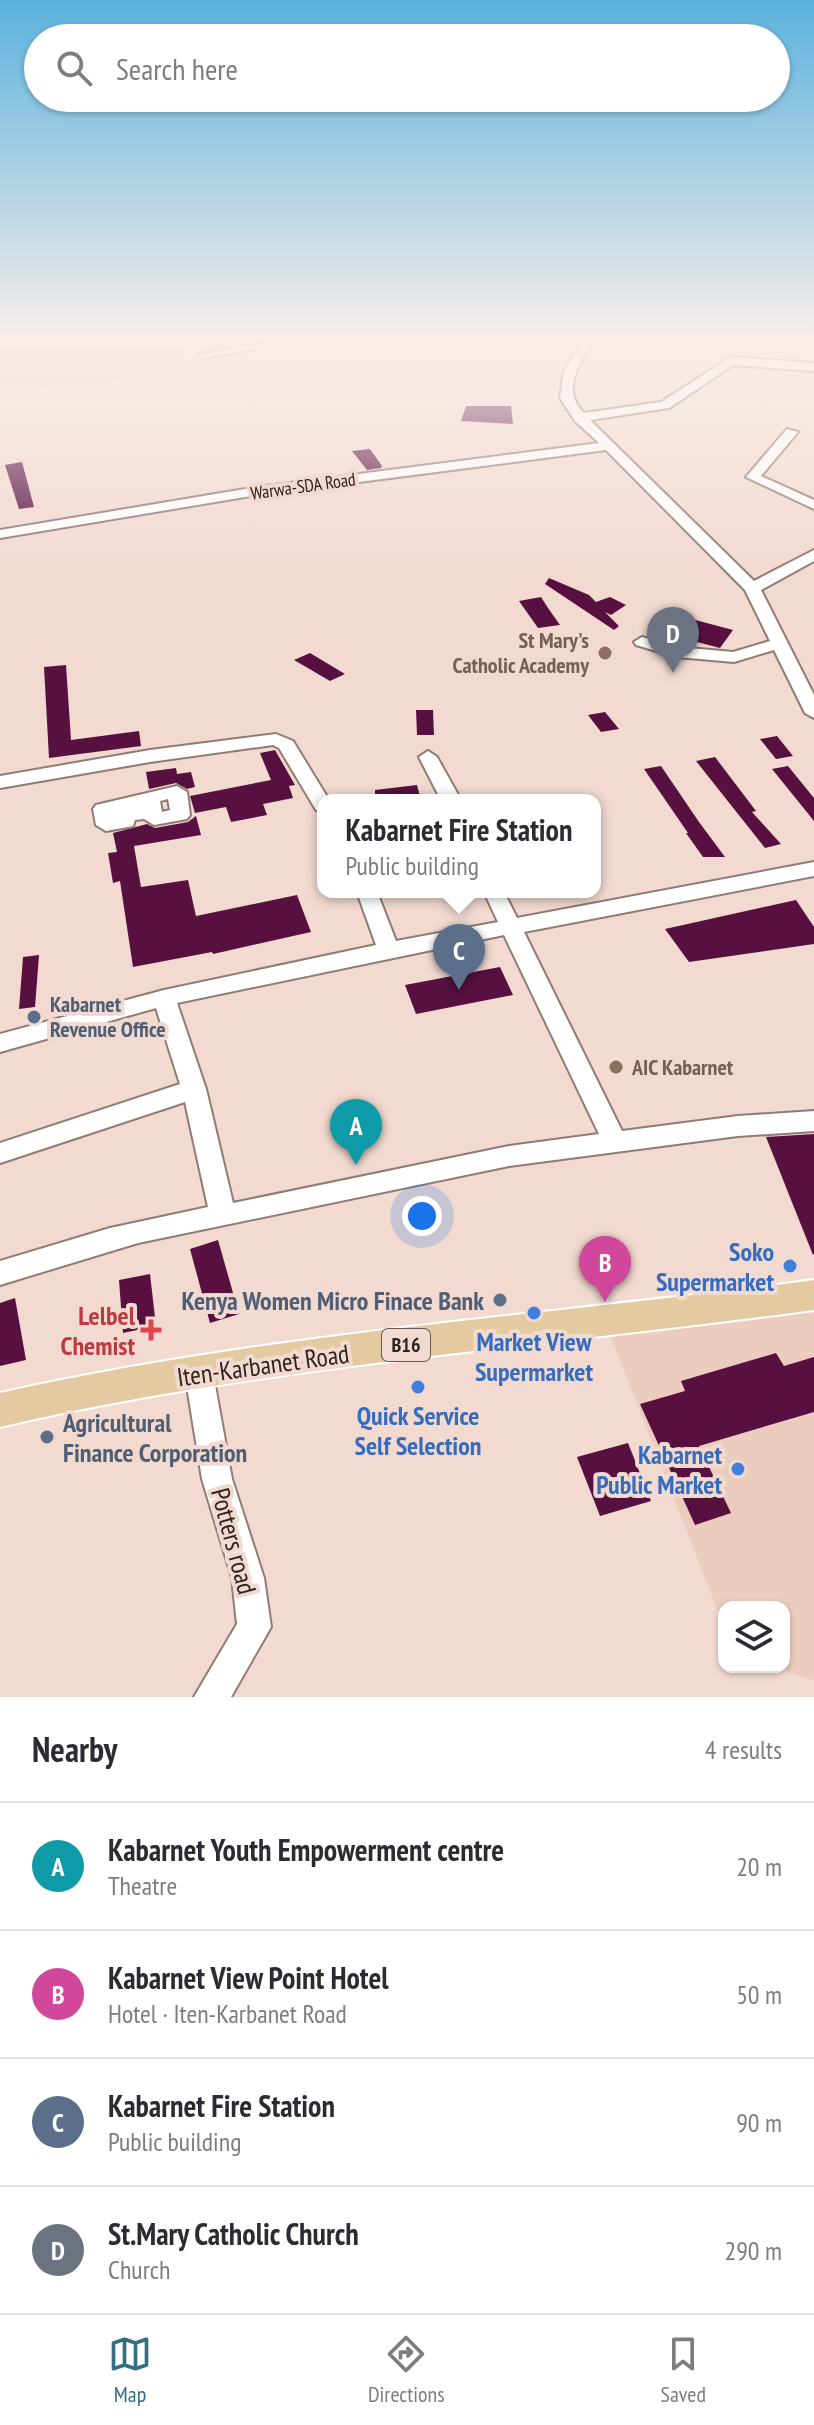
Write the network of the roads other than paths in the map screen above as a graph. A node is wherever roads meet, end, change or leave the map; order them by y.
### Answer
1 (584, 417) edge
2 (579, 418) joint
3 (792, 432) dead end
4 (607, 446) junction
5 (814, 505) edge
6 (0, 534) edge
7 (814, 555) edge
8 (752, 588) junction
9 (642, 642) dead end
10 (773, 645) dead end
11 (814, 713) edge
12 (428, 757) dead end
13 (0, 782) edge
14 (448, 794) edge
15 (317, 797) edge
16 (814, 869) edge
17 (369, 898) edge
18 (497, 898) edge
19 (511, 929) junction
20 (389, 950) junction
21 (164, 998) junction
22 (0, 1043) edge
23 (194, 1089) junction
24 (814, 1121) edge
25 (615, 1142) junction
26 (0, 1153) edge
27 (223, 1216) junction
28 (0, 1273) edge
29 (814, 1295) edge
30 (199, 1374) junction
31 (0, 1410) edge
32 (211, 1697) edge

1 - 2 street
2 - 4 street
3 - 5 street
4 - 6 street, Warwa-SDA Road
4 - 8 street
7 - 8 street
8 - 11 street
9 - 10 street
12 - 14 street
13 - 15 street
16 - 19 street
17 - 20 street
18 - 19 street
19 - 20 street
19 - 25 street
20 - 21 street
21 - 22 street
21 - 23 street
23 - 26 street
23 - 27 street
24 - 25 street
25 - 27 street
27 - 28 street
29 - 30 main road, Iten-Karbanet Road / B16
30 - 31 main road, Iten-Karbanet Road / B16
30 - 32 street, Potters road

